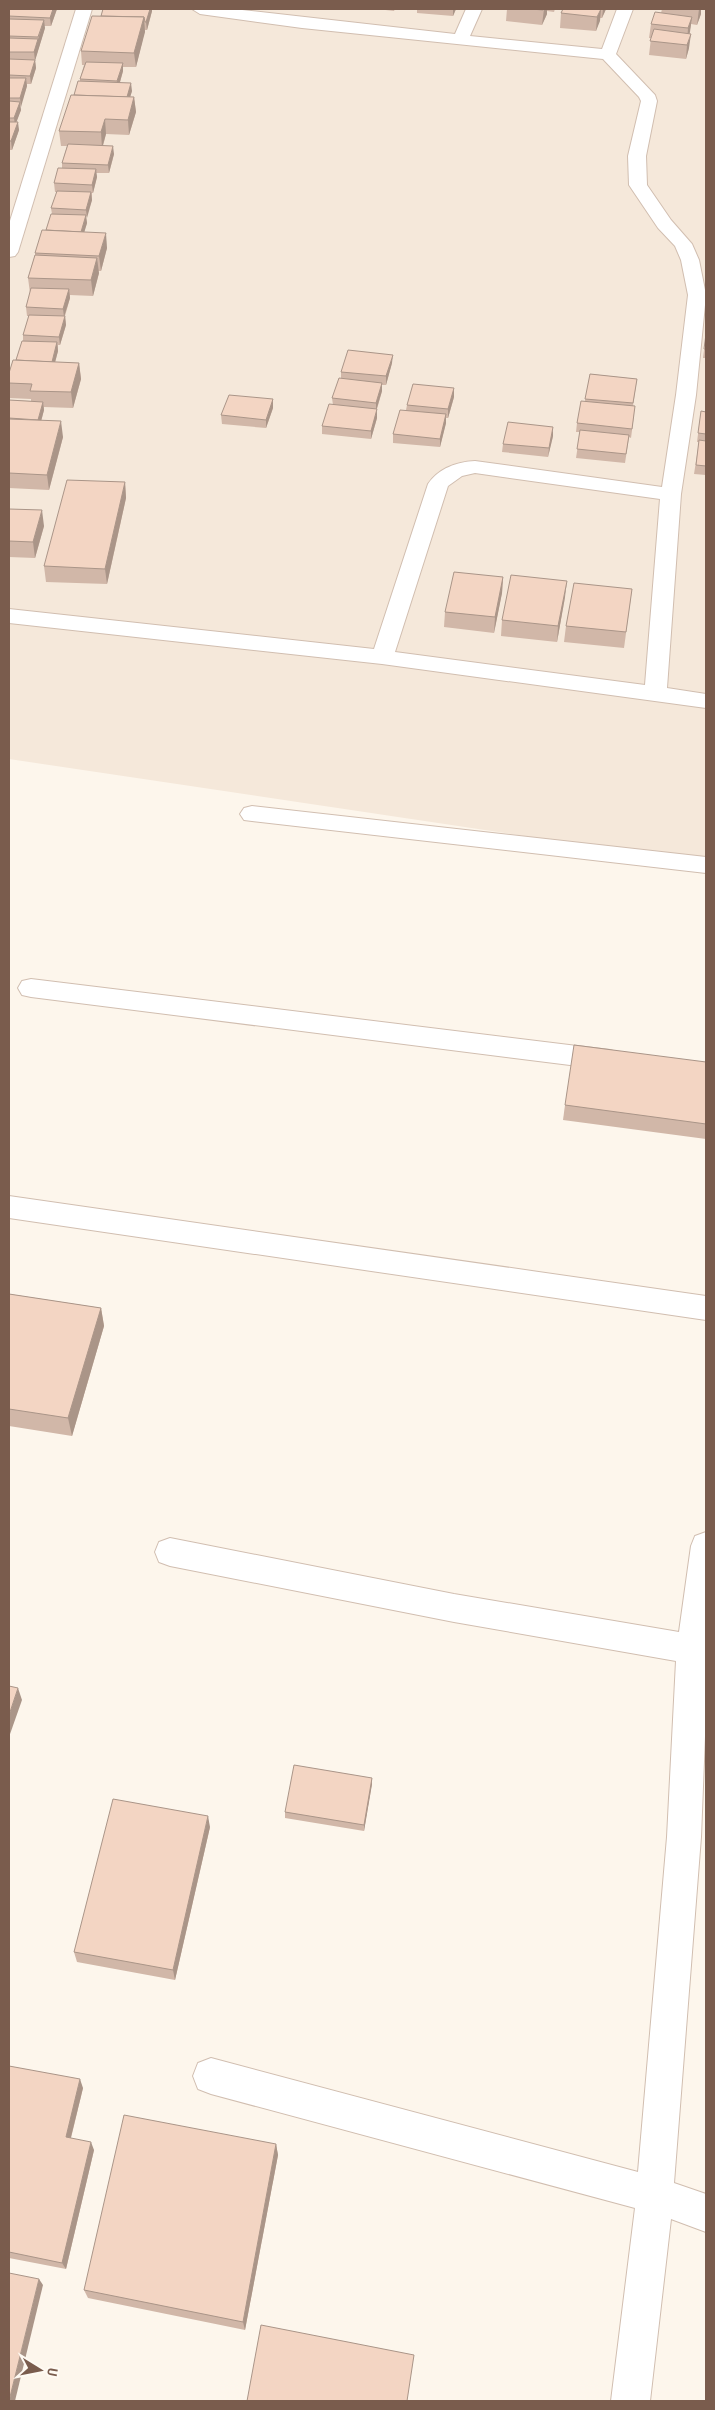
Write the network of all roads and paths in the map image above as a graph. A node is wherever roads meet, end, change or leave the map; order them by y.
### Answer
1 (84, 9) edge
2 (200, 9) edge
3 (474, 9) edge
4 (625, 9) edge
5 (306, 16) edge
6 (461, 39) junction
7 (608, 55) junction
8 (9, 252) edge
9 (671, 494) junction
10 (9, 616) edge
11 (382, 658) junction
12 (655, 695) junction
13 (706, 701) edge
14 (252, 814) dead end
15 (706, 865) edge
16 (31, 988) dead end
17 (638, 1063) edge
18 (9, 1207) edge
19 (706, 1308) edge
20 (706, 1546) edge
21 (170, 1552) dead end
22 (693, 1649) junction
23 (695, 1841) edge
24 (211, 2076) dead end
25 (655, 2195) junction
26 (706, 2213) edge
27 (630, 2401) edge

1 - 8 street
2 - 5 street
3 - 6 street
4 - 7 street
5 - 6 street
6 - 7 street
7 - 9 street
9 - 11 street
9 - 12 street
10 - 11 street
11 - 12 street
12 - 13 street
14 - 15 street
16 - 17 street
18 - 19 street
20 - 22 street
21 - 22 street
22 - 23 street
23 - 25 street
24 - 25 street
25 - 26 street
25 - 27 street

